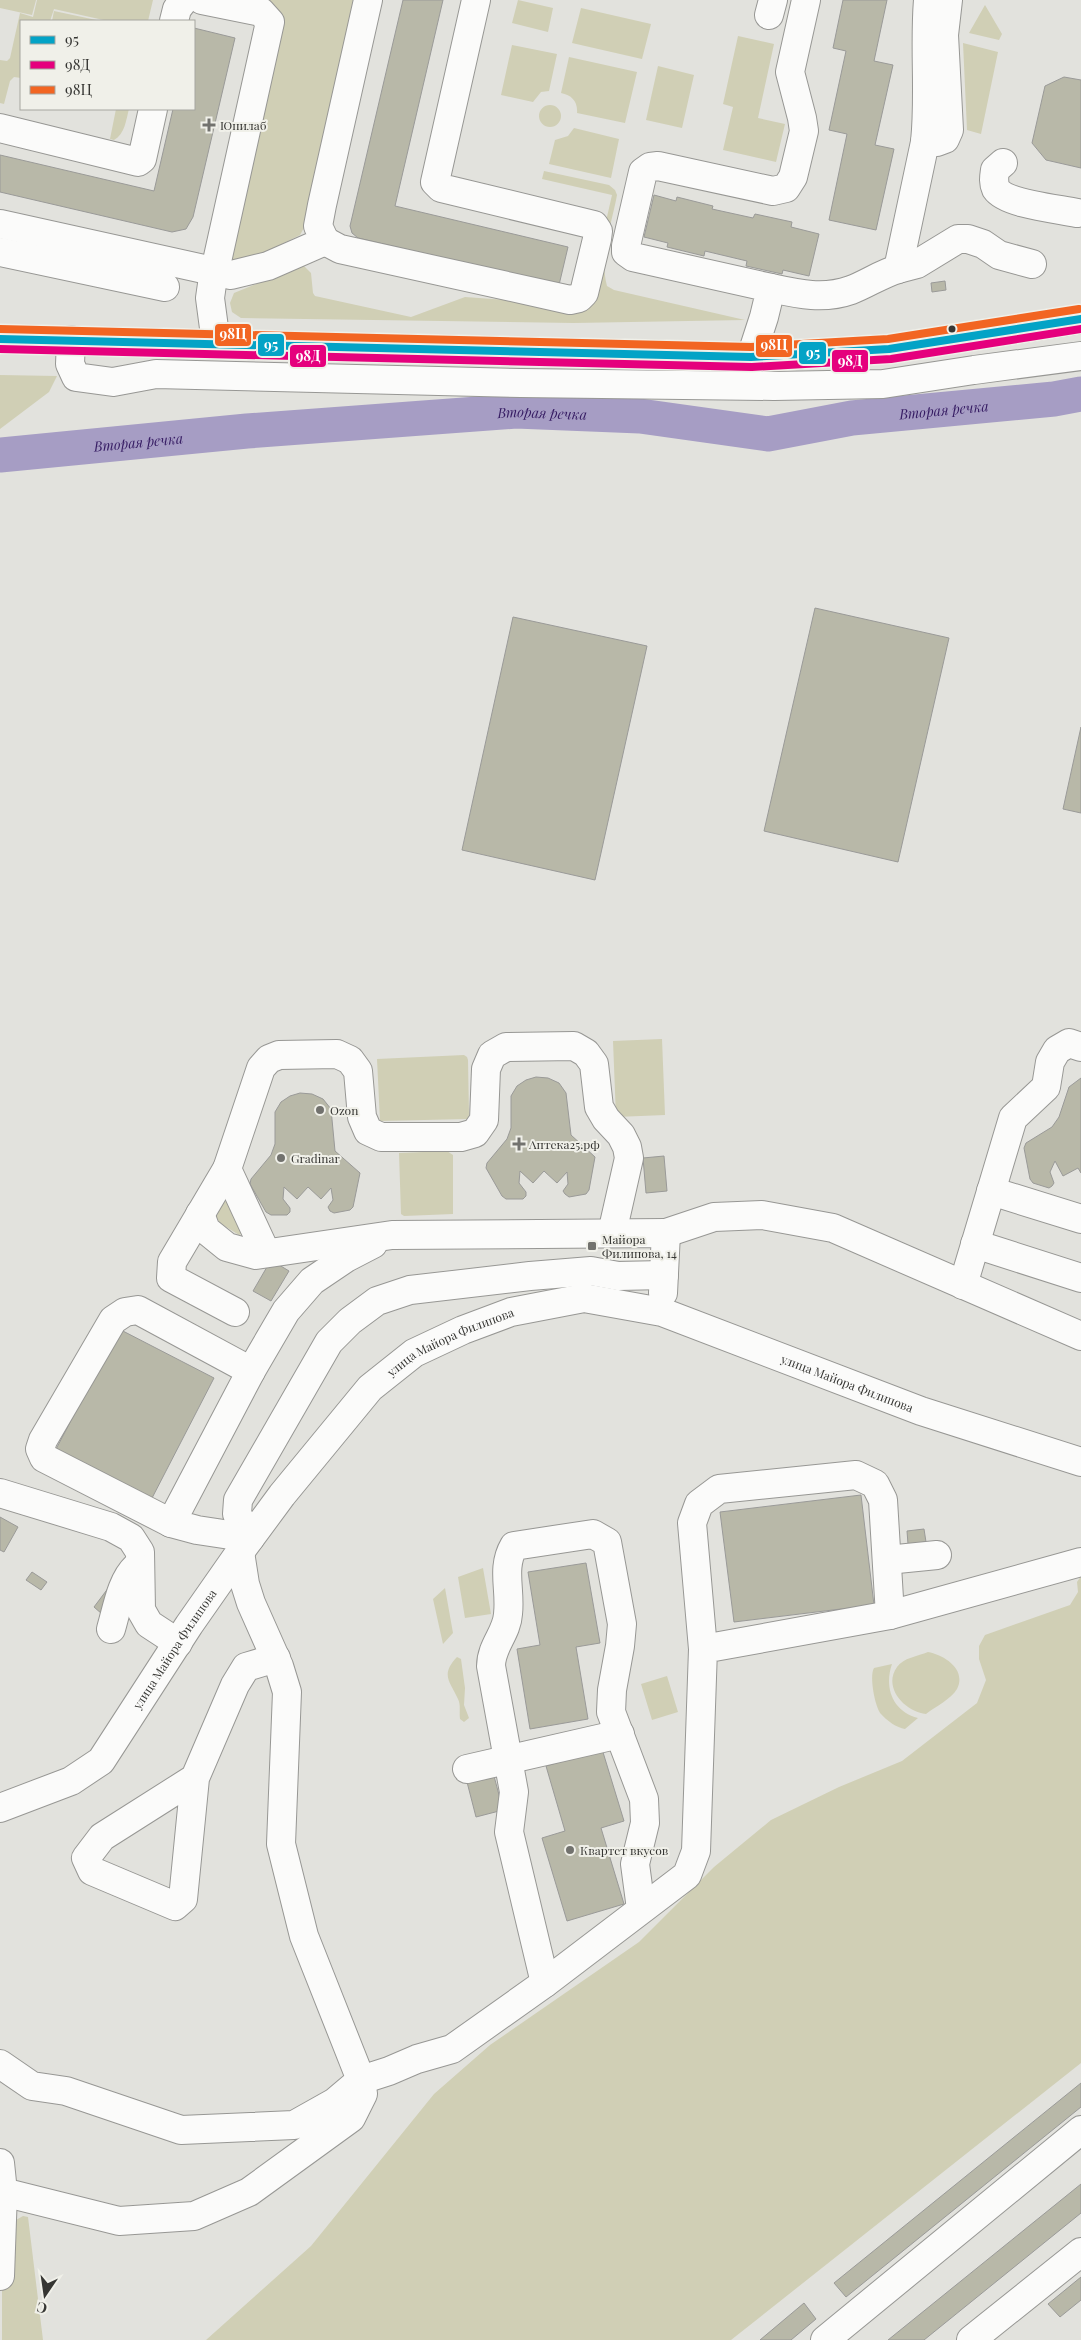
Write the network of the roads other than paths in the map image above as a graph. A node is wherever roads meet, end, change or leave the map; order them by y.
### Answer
1 (184, 0) edge
2 (202, 0) edge
3 (368, 0) edge
4 (476, 0) edge
5 (806, 0) edge
6 (928, 0) edge
7 (948, 0) edge
8 (174, 20) edge
9 (153, 110) edge
10 (0, 128) edge
11 (925, 142) junction
12 (1003, 163) dead end
13 (1078, 213) dead end
14 (0, 224) edge
15 (325, 241) junction
16 (0, 252) edge
17 (1032, 264) dead end
18 (898, 269) junction
19 (215, 272) junction
20 (165, 287) dead end
21 (771, 288) junction
22 (1081, 319) edge
23 (0, 339) edge
24 (71, 340) junction
25 (216, 343) junction
26 (1081, 356) edge
27 (751, 357) junction
28 (1081, 1047) edge
29 (226, 1169) junction
30 (991, 1191) junction
31 (200, 1214) junction
32 (1081, 1219) edge
33 (612, 1233) junction
34 (666, 1233) junction
35 (392, 1235) junction
36 (975, 1244) junction
37 (266, 1253) junction
38 (664, 1275) junction
39 (1081, 1278) edge
40 (963, 1285) junction
41 (235, 1312) dead end
42 (662, 1312) junction
43 (1081, 1336) edge
44 (251, 1371) junction
45 (1081, 1462) edge
46 (0, 1493) edge
47 (171, 1523) junction
48 (245, 1545) junction
49 (937, 1555) dead end
50 (886, 1560) junction
51 (1081, 1562) edge
52 (140, 1563) junction
53 (890, 1615) junction
54 (111, 1629) dead end
55 (178, 1642) junction
56 (703, 1649) junction
57 (276, 1658) junction
58 (620, 1734) junction
59 (507, 1759) junction
60 (467, 1769) dead end
61 (196, 1778) junction
62 (0, 1808) edge
63 (641, 1910) junction
64 (545, 1983) junction
65 (0, 2064) edge
66 (361, 2080) junction
67 (1081, 2130) edge
68 (0, 2163) edge
69 (3, 2192) junction
70 (1081, 2252) edge
71 (0, 2276) edge
72 (839, 2336) edge
73 (972, 2340) edge

1 - 8 street
2 - 19 street
3 - 15 street
4 - 15 street
5 - 21 street
6 - 11 street
7 - 11 street
9 - 10 street
11 - 18 street
12 - 13 street
14 - 19 street
15 - 19 street
16 - 20 street
17 - 18 street
18 - 21 street
19 - 25 street
21 - 27 street
22 - 27 street
23 - 24 street
24 - 25 street
24 - 26 street
25 - 27 street
28 - 30 street
29 - 31 street
29 - 33 street
29 - 37 street
30 - 32 street
30 - 36 street
31 - 37 street
31 - 41 street
33 - 34 street
33 - 35 street
34 - 38 street
34 - 40 street
35 - 37 street
35 - 44 street
36 - 39 street
36 - 40 street
38 - 42 street
38 - 48 street
40 - 43 street
42 - 45 street, улица Майора Филипова
42 - 48 street, улица Майора Филипова
44 - 47 street
44 - 47 street
46 - 52 street
47 - 48 street
48 - 55 street, улица Майора Филипова
48 - 57 street
49 - 50 street
50 - 53 street
50 - 56 street
51 - 53 street
52 - 54 street
52 - 55 street
53 - 56 street
55 - 62 street, улица Майора Филипова
56 - 63 street
57 - 61 street
57 - 66 street
58 - 59 street
58 - 59 street
58 - 63 street
59 - 60 street
59 - 64 street
61 - 61 street
63 - 64 street
64 - 66 street
65 - 66 street
66 - 69 street
67 - 72 street
68 - 69 street
69 - 71 street
70 - 73 street

